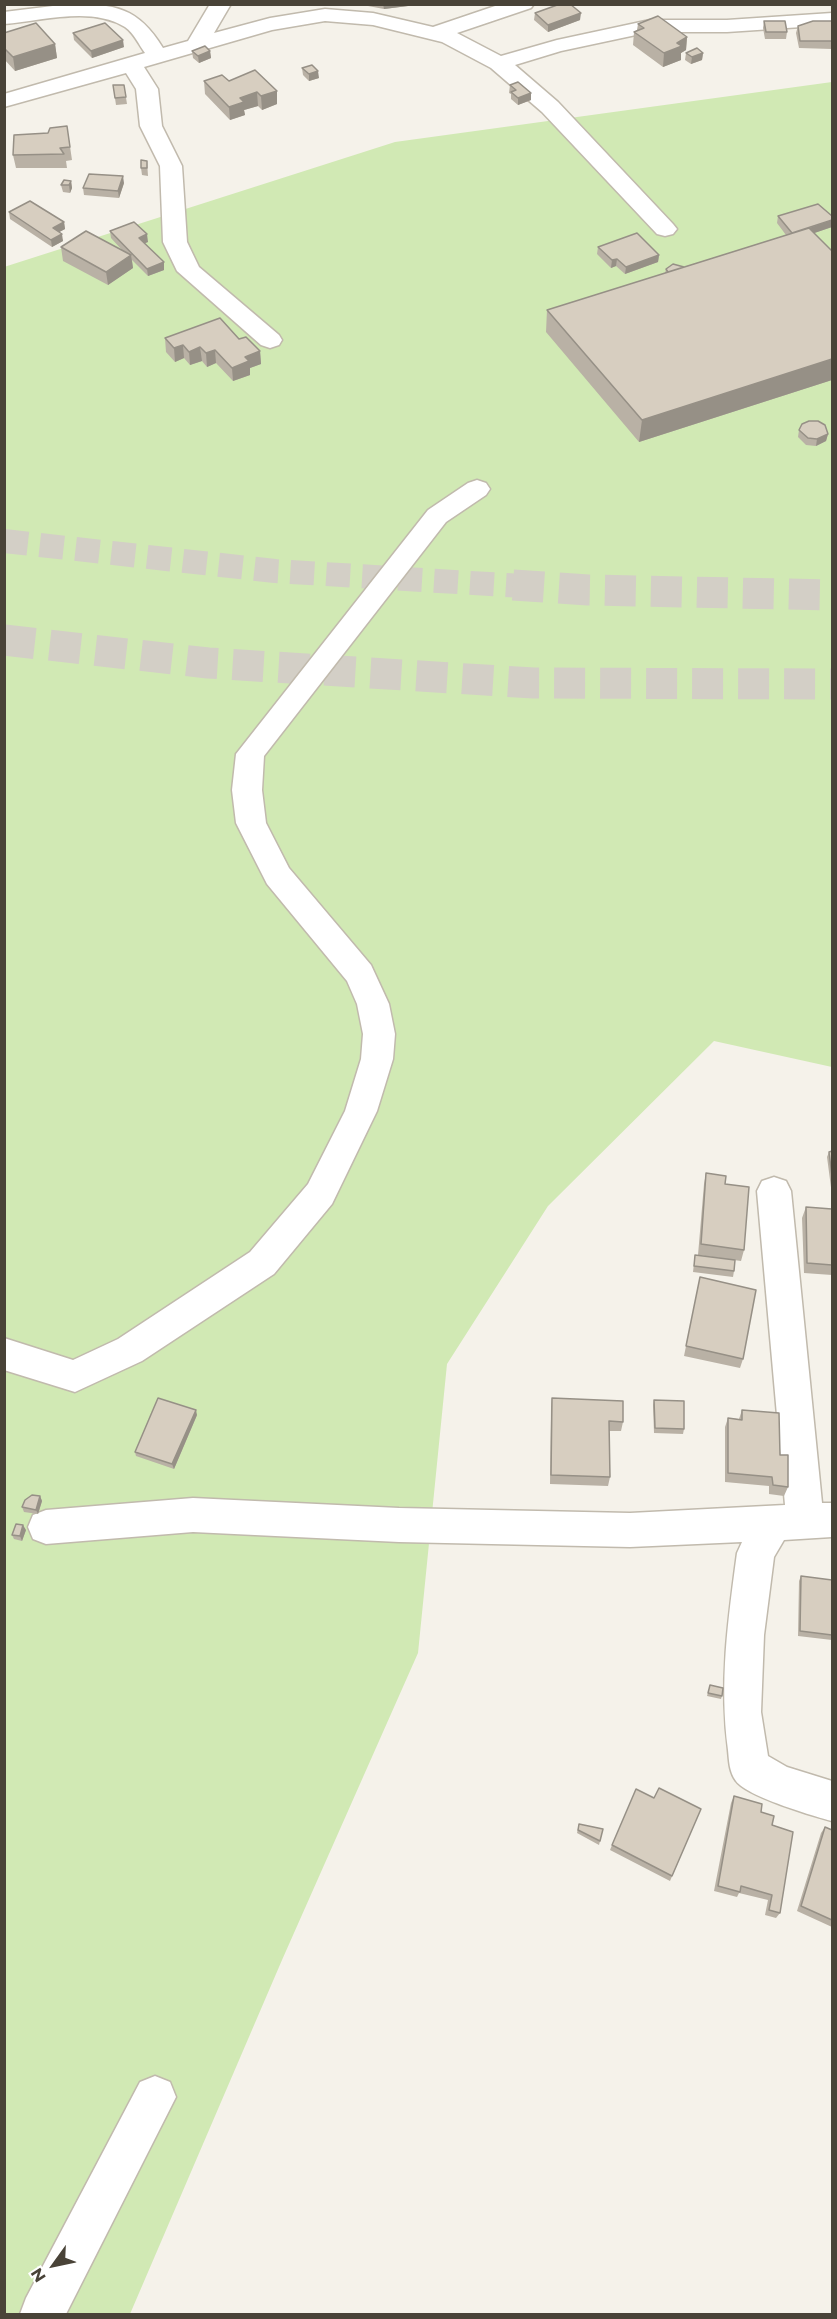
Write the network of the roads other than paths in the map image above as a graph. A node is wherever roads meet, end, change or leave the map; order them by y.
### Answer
1 (124, 4) edge
2 (221, 4) edge
3 (303, 4) edge
4 (524, 4) edge
5 (325, 15) junction
6 (4, 18) edge
7 (832, 19) edge
8 (134, 23) junction
9 (435, 33) junction
10 (196, 46) junction
11 (158, 57) junction
12 (499, 63) junction
13 (132, 65) junction
14 (4, 101) edge
15 (665, 230) dead end
16 (270, 340) dead end
17 (477, 489) dead end
18 (774, 1191) dead end
19 (4, 1354) edge
20 (804, 1521) edge
21 (46, 1527) dead end
22 (832, 1801) edge
23 (155, 2097) dead end
24 (42, 2314) edge

1 - 8 street
2 - 10 street
3 - 5 street
4 - 9 street
5 - 9 street
5 - 10 street
6 - 8 street
7 - 12 street
8 - 11 street
9 - 12 street
10 - 11 street
11 - 13 street
12 - 15 street
13 - 14 street
13 - 16 street
17 - 19 street
18 - 20 street
20 - 21 street
20 - 22 street
23 - 24 street

